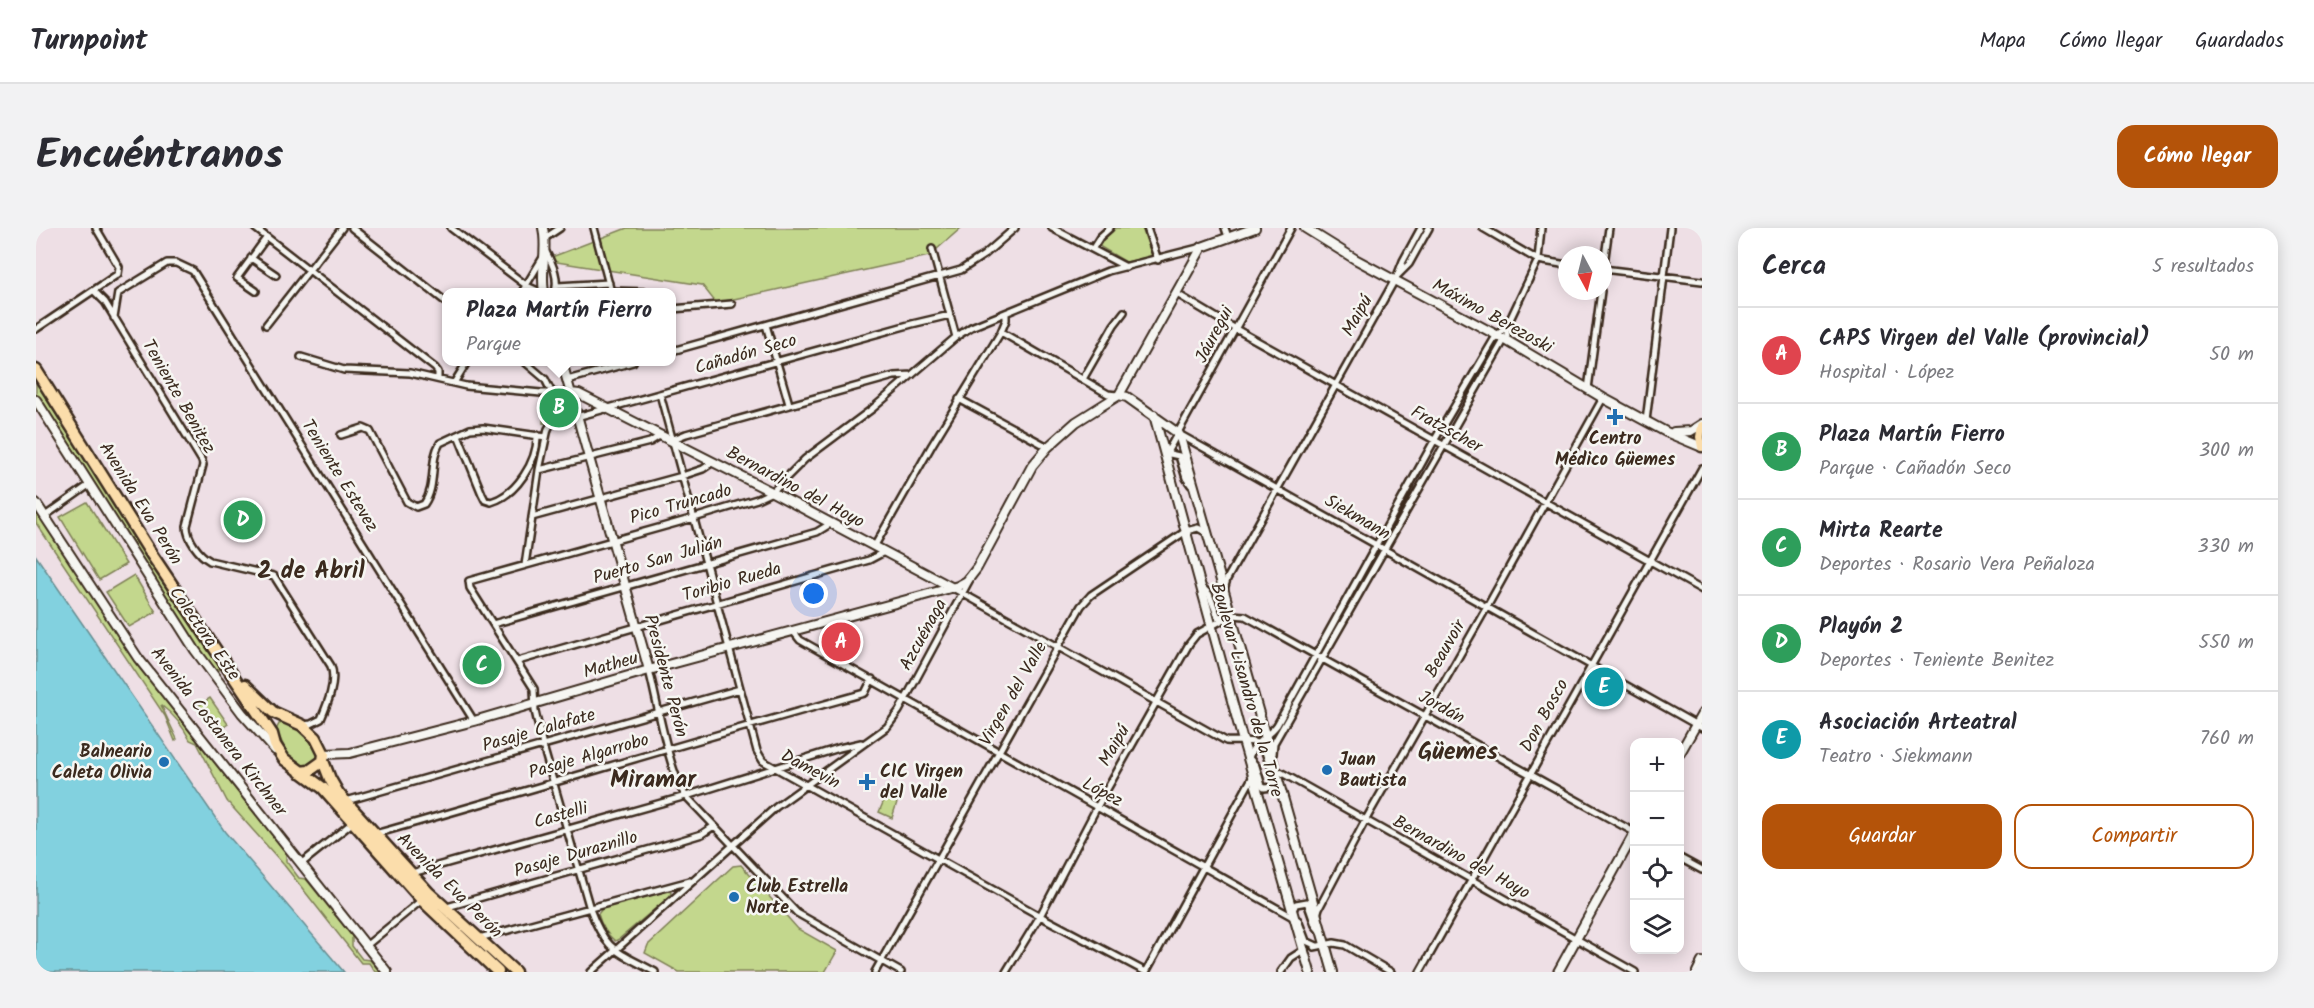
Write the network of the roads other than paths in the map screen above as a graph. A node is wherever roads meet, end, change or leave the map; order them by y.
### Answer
1 (96, 228) edge
2 (255, 228) edge
3 (342, 228) edge
4 (352, 228) edge
5 (451, 228) edge
6 (543, 228) edge
7 (560, 228) edge
8 (594, 228) edge
9 (1015, 228) edge
10 (1052, 228) edge
11 (1110, 228) edge
12 (1147, 228) edge
13 (1225, 228) edge
14 (1255, 228) edge
15 (1291, 228) edge
16 (1305, 228) edge
17 (1421, 228) edge
18 (1429, 228) edge
19 (1483, 228) edge
20 (1541, 228) edge
21 (1609, 228) edge
22 (1670, 228) edge
23 (267, 237) junction
24 (1228, 237) junction
25 (545, 238) junction
26 (1606, 246) edge
27 (1202, 247) junction
28 (1093, 248) junction
29 (932, 249) dead end
30 (546, 252) junction
31 (251, 258) junction
32 (1158, 260) junction
33 (1538, 260) junction
34 (1558, 263) edge
35 (1126, 267) junction
36 (311, 270) junction
37 (1612, 271) edge
38 (276, 275) dead end
39 (941, 277) junction
40 (1664, 277) junction
41 (1396, 278) junction
42 (1702, 281) edge
43 (609, 283) junction
44 (527, 286) junction
45 (531, 288) edge
46 (544, 288) edge
47 (556, 288) edge
48 (565, 288) edge
49 (610, 288) edge
50 (94, 291) junction
51 (256, 291) dead end
52 (118, 293) junction
53 (1177, 294) junction
54 (442, 298) edge
55 (103, 299) junction
56 (1600, 300) edge
57 (732, 304) dead end
58 (676, 309) edge
59 (1124, 312) dead end
60 (1006, 313) junction
61 (950, 315) junction
62 (114, 318) junction
63 (266, 325) dead end
64 (765, 325) junction
65 (1234, 328) junction
66 (36, 329) edge
67 (1001, 332) junction
68 (956, 337) junction
69 (1500, 338) junction
70 (676, 350) edge
71 (301, 357) dead end
72 (777, 362) junction
73 (465, 366) edge
74 (530, 366) edge
75 (563, 366) edge
76 (618, 366) edge
77 (36, 370) edge
78 (913, 375) junction
79 (438, 379) junction
80 (1083, 379) junction
81 (567, 380) junction
82 (454, 383) junction
83 (1336, 385) junction
84 (1588, 389) junction
85 (552, 393) junction
86 (571, 393) junction
87 (660, 394) junction
88 (1119, 395) junction
89 (1603, 398) junction
90 (959, 399) junction
91 (36, 400) edge
92 (789, 404) junction
93 (606, 409) junction
94 (1154, 415) junction
95 (579, 416) junction
96 (1646, 422) junction
97 (1702, 425) edge
98 (1666, 432) junction
99 (1179, 434) junction
100 (341, 435) dead end
101 (458, 435) junction
102 (537, 435) junction
103 (661, 435) junction
104 (546, 437) junction
105 (671, 440) junction
106 (1434, 441) junction
107 (1442, 446) junction
108 (1048, 447) junction
109 (1702, 447) edge
110 (1165, 456) junction
111 (589, 458) junction
112 (713, 462) junction
113 (539, 470) junction
114 (1701, 472) edge
115 (682, 476) junction
116 (89, 485) junction
117 (1278, 490) junction
118 (1196, 491) junction
119 (772, 492) junction
120 (601, 499) junction
121 (36, 503) edge
122 (1545, 503) junction
123 (45, 516) junction
124 (532, 517) junction
125 (694, 518) junction
126 (830, 524) junction
127 (1186, 531) junction
128 (1207, 533) junction
129 (612, 540) junction
130 (874, 546) junction
131 (1376, 546) junction
132 (1384, 550) junction
133 (884, 552) junction
134 (1651, 560) junction
135 (706, 562) junction
136 (525, 565) junction
137 (972, 575) junction
138 (626, 585) junction
139 (1202, 586) junction
140 (953, 588) junction
141 (1224, 590) junction
142 (1702, 590) edge
143 (963, 594) junction
144 (717, 603) junction
145 (1487, 607) junction
146 (1232, 615) junction
147 (493, 624) junction
148 (637, 626) junction
149 (1212, 626) junction
150 (793, 632) junction
151 (1057, 647) junction
152 (729, 648) junction
153 (220, 654) junction
154 (1315, 655) junction
155 (1323, 659) junction
156 (518, 661) junction
157 (1591, 666) junction
158 (649, 670) junction
159 (872, 679) junction
160 (740, 689) junction
161 (906, 699) junction
162 (534, 704) junction
163 (1156, 704) junction
164 (660, 712) junction
165 (1702, 714) edge
166 (1425, 717) junction
167 (289, 719) junction
168 (474, 721) junction
169 (750, 724) junction
170 (302, 725) junction
171 (1699, 726) edge
172 (272, 734) junction
173 (1266, 736) junction
174 (1244, 741) junction
175 (866, 742) junction
176 (1257, 743) junction
177 (543, 746) junction
178 (1684, 747) edge
179 (669, 750) junction
180 (998, 752) junction
181 (281, 756) junction
182 (324, 758) junction
183 (1249, 758) junction
184 (1274, 765) junction
185 (775, 769) junction
186 (300, 772) junction
187 (1254, 774) junction
188 (1530, 774) junction
189 (1278, 780) junction
190 (554, 783) junction
191 (806, 784) junction
192 (686, 796) junction
193 (346, 801) junction
194 (1097, 807) junction
195 (1365, 821) junction
196 (352, 823) junction
197 (714, 826) junction
198 (567, 830) junction
199 (1630, 830) edge
200 (375, 834) junction
201 (1630, 842) edge
202 (732, 845) junction
203 (939, 858) junction
204 (1684, 860) edge
205 (302, 863) junction
206 (1202, 866) junction
207 (1702, 870) edge
208 (579, 871) junction
209 (407, 876) junction
210 (693, 881) junction
211 (1471, 881) junction
212 (426, 897) junction
213 (444, 908) junction
214 (590, 909) junction
215 (1294, 915) junction
216 (1040, 916) junction
217 (1317, 917) junction
218 (1322, 940) junction
219 (1576, 940) junction
220 (367, 945) junction
221 (479, 945) junction
222 (1304, 949) junction
223 (615, 950) junction
224 (881, 961) junction
225 (1702, 963) edge
226 (492, 969) edge
227 (387, 972) edge
228 (508, 972) edge
229 (515, 972) edge
230 (591, 972) edge
231 (655, 972) edge
232 (875, 972) edge
233 (901, 972) edge
234 (1006, 972) edge
235 (1146, 972) edge
236 (1281, 972) edge
237 (1310, 972) edge
238 (1333, 972) edge
239 (1391, 972) edge
240 (1420, 972) edge
241 (1558, 972) edge
242 (1635, 972) edge
243 (1697, 972) edge

1 - 50 street
2 - 23 street
3 - 36 street
4 - 54 street
5 - 44 street
6 - 25 street
7 - 25 street
8 - 43 street
9 - 39 street
10 - 28 street
11 - 28 street
12 - 32 street
13 - 24 street
14 - 24 street
15 - 65 street, Jáuregui
16 - 41 street, Máximo Berezoski
17 - 41 street, Maipú
18 - 41 street, Maipú
19 - 33 street
20 - 33 street
21 - 26 street
22 - 40 street
23 - 31 street
23 - 36 street
24 - 27 street
25 - 30 street
27 - 32 street, Pico Truncado
27 - 53 street, Azcuénaga
28 - 35 street
29 - 39 street
30 - 44 street
30 - 46 street
30 - 47 street
31 - 38 street
31 - 51 street
32 - 35 street, Pico Truncado
33 - 34 street
33 - 69 street
35 - 60 street, Pico Truncado
36 - 63 street
36 - 79 street
37 - 40 street
39 - 61 street
39 - 64 street
40 - 42 street
40 - 96 street
41 - 69 street, Máximo Berezoski
41 - 83 street, Maipú
43 - 48 street
43 - 49 street
44 - 45 street
50 - 55 street
50 - 66 street
52 - 55 street
52 - 62 street
52 - 168 street, Teniente Estevez
53 - 65 street, Fratzscher
53 - 88 street, Azcuénaga
55 - 62 street
56 - 84 street
57 - 58 street
59 - 80 street
60 - 67 street
60 - 68 street, Pico Truncado
61 - 68 street
61 - 72 street, Cañadón Seco
62 - 170 street, Teniente Benitez
64 - 70 street
64 - 72 street
65 - 83 street, Fratzscher
65 - 99 street, Jáuregui
67 - 80 street, Siekmann
67 - 90 street
68 - 78 street, Pico Truncado
69 - 84 street, Máximo Berezoski
69 - 106 street
69 - 107 street
71 - 79 street, Bernardino del Hoyo
72 - 87 street, Cañadón Seco
72 - 92 street
73 - 82 street
74 - 85 street
75 - 81 street, Presidente Perón
76 - 81 street
77 - 153 highway, Avenida Eva Perón
78 - 92 street
78 - 119 street, Pico Truncado
79 - 82 street, Bernardino del Hoyo
80 - 88 street, Siekmann
81 - 86 street, Presidente Perón
82 - 85 street, Bernardino del Hoyo
83 - 106 street, Fratzscher
83 - 117 street, Maipú
84 - 89 street, Máximo Berezoski
85 - 86 street, Bernardino del Hoyo
86 - 93 street, Bernardino del Hoyo
86 - 95 street, Presidente Perón
87 - 93 street, Cañadón Seco
87 - 105 street, Damevin
88 - 94 street, Siekmann
88 - 108 street, Azcuénaga
89 - 96 street, Máximo Berezoski
89 - 122 street, Beauvoir
90 - 108 street
90 - 130 street
91 - 116 street, Colectora Este
92 - 105 street
93 - 95 street, Cañadón Seco
93 - 103 street, Bernardino del Hoyo
94 - 99 street, Siekmann
94 - 110 street, Boulevar Lisandro de la Torre
95 - 104 street, Cañadón Seco
95 - 111 street, Presidente Perón
96 - 98 street, Máximo Berezoski
97 - 98 street
97 - 109 main road
98 - 109 street, Máximo Berezoski
99 - 110 street, Jáuregui
99 - 117 street, Siekmann
99 - 118 street, Boulevar Lisandro de la Torre
100 - 101 street
101 - 102 street
101 - 102 street
102 - 104 street
103 - 105 street, Bernardino del Hoyo
103 - 111 street
104 - 113 street
105 - 112 street, Bernardino del Hoyo
105 - 115 street, Damevin
106 - 107 street, Fratzscher
106 - 131 street
107 - 122 street, Fratzscher
107 - 132 street
108 - 137 street, Azcuénaga
110 - 118 street
110 - 127 street, Boulevar Lisandro de la Torre
111 - 113 street
111 - 120 street, Presidente Perón
112 - 115 street
112 - 119 street, Bernardino del Hoyo
113 - 124 street
114 - 134 street, Don Bosco
115 - 120 street
115 - 125 street, Damevin
116 - 123 street
116 - 181 street, Colectora Este
117 - 131 street, Siekmann
117 - 141 street, Maipú
118 - 128 street, Boulevar Lisandro de la Torre
119 - 125 street, Pico Truncado
119 - 126 street, Bernardino del Hoyo
120 - 124 street
120 - 129 street, Presidente Perón
121 - 123 street, Avenida Costanera Kirchner
122 - 134 street, Fratzscher
122 - 145 street, Beauvoir
123 - 205 street, Avenida Costanera Kirchner
124 - 136 street
125 - 129 street, Pico Truncado
125 - 135 street, Damevin
126 - 130 street, Bernardino del Hoyo
126 - 135 street, Puerto San Julián
127 - 128 street
127 - 139 street, Boulevar Lisandro de la Torre
127 - 151 street, Virgen del Valle
128 - 141 street, Boulevar Lisandro de la Torre
129 - 136 street, Pico Truncado
129 - 138 street, Presidente Perón
130 - 133 street, Bernardino del Hoyo
131 - 132 street, Siekmann
131 - 154 street
132 - 145 street, Siekmann
132 - 155 street
133 - 140 street, Bernardino del Hoyo
133 - 144 street, Toribio Rueda
134 - 142 street, Fratzscher
134 - 157 street, Don Bosco
135 - 138 street, Puerto San Julián
135 - 144 street, Damevin
136 - 147 street, Pico Truncado
137 - 140 street, Matheu
137 - 143 street, Azcuénaga
138 - 147 street, Puerto San Julián
138 - 148 street, Presidente Perón
139 - 146 street, Jordán
139 - 149 street, Boulevar Lisandro de la Torre
140 - 143 street, Bernardino del Hoyo
140 - 150 street, Matheu
141 - 146 street, Boulevar Lisandro de la Torre
143 - 151 street, Bernardino del Hoyo
143 - 161 street, Azcuénaga
144 - 148 street, Toribio Rueda
144 - 152 street, Damevin
145 - 157 street, Siekmann
145 - 166 street, Beauvoir
146 - 149 street, Maipú
146 - 154 street, Jordán
146 - 173 street, Boulevar Lisandro de la Torre
147 - 156 street
148 - 156 street, Toribio Rueda
148 - 158 street, Presidente Perón
149 - 163 street, Maipú
149 - 174 street, Boulevar Lisandro de la Torre
150 - 152 street, Matheu
150 - 159 street, López
151 - 163 street, Bernardino del Hoyo
151 - 180 street, Virgen del Valle
152 - 158 street, Matheu
152 - 160 street, Damevin
153 - 167 highway, Avenida Eva Perón
153 - 172 highway, Avenida Eva Perón
154 - 155 street, Jordán
154 - 173 street
155 - 166 street, Jordán
155 - 184 street
156 - 162 street
157 - 171 street, Siekmann
157 - 188 street, Don Bosco
158 - 162 street, Matheu
158 - 164 street, Presidente Perón
159 - 161 street, López
159 - 169 street, Pasaje Algarrobo
160 - 164 street, Pasaje Calafate
160 - 169 street, Damevin
161 - 175 street, Azcuénaga
161 - 180 street, López
162 - 168 street, Matheu
162 - 177 street
163 - 174 street, Bernardino del Hoyo
163 - 194 street, Maipú
164 - 177 street, Pasaje Calafate
164 - 179 street, Presidente Perón
165 - 171 street
166 - 188 street, Jordán
166 - 195 street, Beauvoir
167 - 170 highway, Avenida Eva Perón
167 - 172 highway
168 - 182 street, Matheu
169 - 179 street, Pasaje Algarrobo
169 - 185 street, Damevin
170 - 182 highway, Avenida Eva Perón
171 - 178 street
172 - 181 highway, Avenida Eva Perón
173 - 176 street
173 - 184 street, Boulevar Lisandro de la Torre
174 - 176 street, Bernardino del Hoyo
174 - 183 street, Boulevar Lisandro de la Torre
175 - 185 street, Castelli
175 - 191 street, Azcuénaga
176 - 183 street
176 - 184 street
177 - 190 street
177 - 193 street, Pasaje Calafate
179 - 190 street, Pasaje Algarrobo
179 - 192 street, Presidente Perón
180 - 194 street, López
180 - 203 street, Virgen del Valle
181 - 186 highway, Avenida Eva Perón
182 - 186 highway
182 - 193 highway, Avenida Eva Perón
183 - 187 street, Boulevar Lisandro de la Torre
183 - 189 street
184 - 189 street, Boulevar Lisandro de la Torre
184 - 195 street, Bernardino del Hoyo
185 - 191 street, Damevin
185 - 192 street, Castelli
186 - 196 highway, Avenida Eva Perón
187 - 206 street
187 - 215 street, Boulevar Lisandro de la Torre
188 - 199 street, Jordán
188 - 211 street, Don Bosco
189 - 217 street, Boulevar Lisandro de la Torre
190 - 198 street
190 - 200 street, Pasaje Algarrobo
191 - 202 street, Azcuénaga
191 - 203 street, Damevin
192 - 197 street, Presidente Perón
192 - 198 street, Castelli
193 - 200 highway, Avenida Eva Perón
194 - 206 street, López
194 - 216 street, Maipú
195 - 211 street, Bernardino del Hoyo
195 - 217 street, Beauvoir
196 - 205 street
196 - 209 highway, Avenida Eva Perón
197 - 202 street, Presidente Perón
197 - 208 street, Pasaje Duraznillo
198 - 208 street
198 - 209 street, Castelli
200 - 209 highway, Avenida Eva Perón
201 - 219 street
202 - 210 street, Azcuénaga
202 - 224 street, Presidente Perón
203 - 216 street, Damevin
203 - 224 street, Virgen del Valle
204 - 207 street
205 - 220 street, Avenida Costanera Kirchner
206 - 215 street, López
206 - 235 street
208 - 213 street, Pasaje Duraznillo
208 - 214 street
209 - 212 highway, Avenida Eva Perón
210 - 214 street
210 - 223 street, Azcuénaga
211 - 219 street, Bernardino del Hoyo
211 - 240 street, Don Bosco
212 - 213 highway, Avenida Eva Perón
212 - 220 street
212 - 221 highway, Avenida Eva Perón
213 - 221 highway, Avenida Eva Perón
214 - 221 street
214 - 223 street
215 - 218 street, López
215 - 218 street
215 - 222 street, Boulevar Lisandro de la Torre
216 - 234 street, Maipú
216 - 235 street, Damevin
217 - 218 street, Boulevar Lisandro de la Torre
218 - 222 street
218 - 238 street, Boulevar Lisandro de la Torre
218 - 239 street
219 - 241 street
219 - 242 street, Bernardino del Hoyo
220 - 227 street, Avenida Costanera Kirchner
221 - 226 highway, Avenida Eva Perón
221 - 229 highway, Avenida Eva Perón
222 - 236 street
222 - 237 street, Boulevar Lisandro de la Torre
223 - 230 street, Azcuénaga
223 - 231 street
224 - 232 street, Virgen del Valle
224 - 233 street, Presidente Perón
225 - 243 street
226 - 228 highway, Avenida Eva Perón

